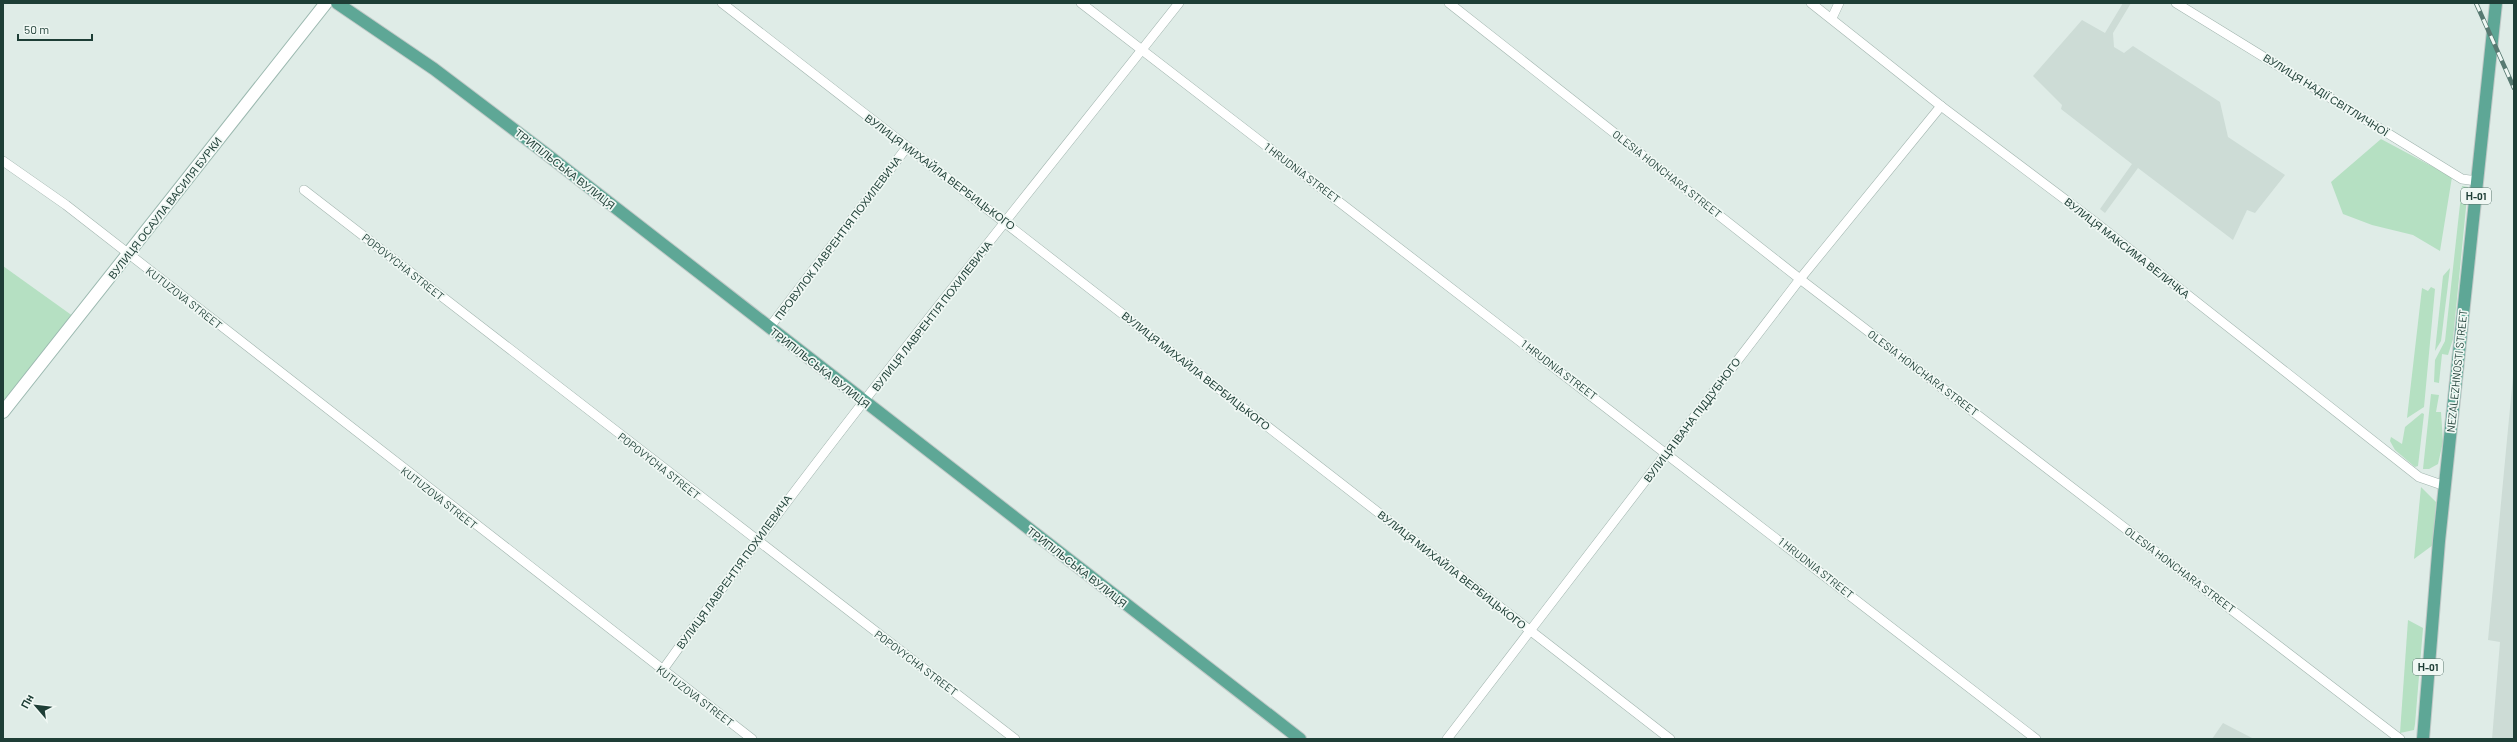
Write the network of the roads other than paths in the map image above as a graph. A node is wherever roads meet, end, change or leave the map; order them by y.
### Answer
1 (326, 3) edge
2 (337, 3) edge
3 (722, 3) edge
4 (1081, 3) edge
5 (1179, 3) edge
6 (1449, 3) edge
7 (1811, 3) edge
8 (1839, 3) edge
9 (2176, 3) edge
10 (2496, 3) edge
11 (1832, 18) junction
12 (1142, 50) junction
13 (1941, 106) junction
14 (907, 147) junction
15 (3, 161) edge
16 (2477, 181) junction
17 (304, 190) dead end
18 (1006, 222) junction
19 (128, 255) junction
20 (1800, 279) junction
21 (769, 328) junction
22 (863, 402) junction
23 (3, 412) edge
24 (1667, 452) junction
25 (2445, 486) junction
26 (756, 541) junction
27 (1530, 632) junction
28 (662, 671) junction
29 (752, 739) edge
30 (1015, 739) edge
31 (1300, 739) edge
32 (1447, 739) edge
33 (1670, 739) edge
34 (2036, 739) edge
35 (2400, 739) edge
36 (2423, 739) edge

1 - 19 street, ВУЛИЦЯ ОСАУЛА ВАСИЛЯ БУРКИ
2 - 21 main road, ТРИПІЛЬСЬКА ВУЛИЦЯ
3 - 14 street, ВУЛИЦЯ МИХАЙЛА ВЕРБИЦЬКОГО
4 - 12 street, 1 HRUDNIA STREET
5 - 12 street, ВУЛИЦЯ ЛАВРЕНТІЯ ПОХИЛЕВИЧА
6 - 20 street, OLESIA HONCHARA STREET
7 - 11 street, ВУЛИЦЯ МАКСИМА ВЕЛИЧКА
8 - 11 street
9 - 16 street, ВУЛИЦЯ НАДІЇ СВІТЛИЧНОЇ
10 - 16 main road, NEZALEZHNOSTI STREET / Н-01
11 - 13 street, ВУЛИЦЯ МАКСИМА ВЕЛИЧКА
12 - 18 street, ВУЛИЦЯ ЛАВРЕНТІЯ ПОХИЛЕВИЧА
12 - 24 street, 1 HRUDNIA STREET
13 - 20 street, ВУЛИЦЯ ІВАНА ПІДДУБНОГО
13 - 25 street, ВУЛИЦЯ МАКСИМА ВЕЛИЧКА
14 - 18 street, ВУЛИЦЯ МИХАЙЛА ВЕРБИЦЬКОГО
14 - 21 street, ПРОВУЛОК ЛАВРЕНТІЯ ПОХИЛЕВИЧА
15 - 19 street, KUTUZOVA STREET
16 - 25 main road, NEZALEZHNOSTI STREET / Н-01
17 - 26 street, POPOVYCHA STREET
18 - 22 street, ВУЛИЦЯ ЛАВРЕНТІЯ ПОХИЛЕВИЧА
18 - 27 street, ВУЛИЦЯ МИХАЙЛА ВЕРБИЦЬКОГО
19 - 23 street, ВУЛИЦЯ ОСАУЛА ВАСИЛЯ БУРКИ
19 - 28 street, KUTUZOVA STREET
20 - 24 street, ВУЛИЦЯ ІВАНА ПІДДУБНОГО
20 - 35 street, OLESIA HONCHARA STREET
21 - 22 main road, ТРИПІЛЬСЬКА ВУЛИЦЯ
22 - 26 street, ВУЛИЦЯ ЛАВРЕНТІЯ ПОХИЛЕВИЧА
22 - 31 main road, ТРИПІЛЬСЬКА ВУЛИЦЯ
24 - 27 street, ВУЛИЦЯ ІВАНА ПІДДУБНОГО
24 - 34 street, 1 HRUDNIA STREET
25 - 36 main road, NEZALEZHNOSTI STREET / Н-01
26 - 28 street, ВУЛИЦЯ ЛАВРЕНТІЯ ПОХИЛЕВИЧА
26 - 30 street, POPOVYCHA STREET
27 - 32 street, ВУЛИЦЯ ІВАНА ПІДДУБНОГО
27 - 33 street, ВУЛИЦЯ МИХАЙЛА ВЕРБИЦЬКОГО
28 - 29 street, KUTUZOVA STREET

